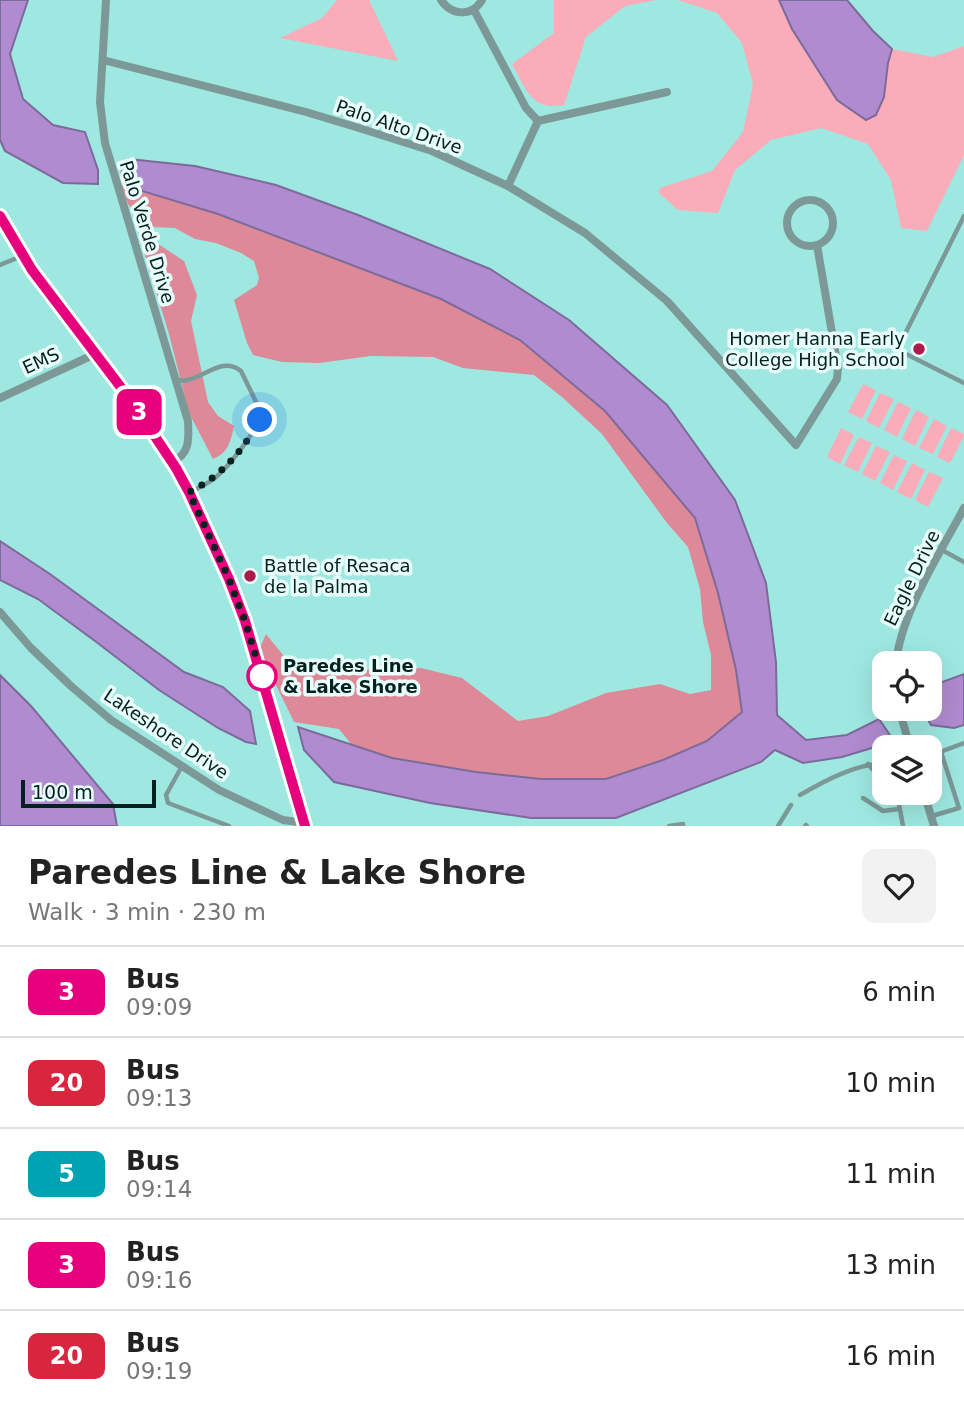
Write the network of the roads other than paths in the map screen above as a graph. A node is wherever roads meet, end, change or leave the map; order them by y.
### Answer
1 (106, 0) edge
2 (442, 0) edge
3 (482, 0) edge
4 (474, 10) junction
5 (103, 60) junction
6 (667, 92) dead end
7 (538, 121) junction
8 (508, 186) junction
9 (0, 216) edge
10 (964, 216) edge
11 (817, 245) junction
12 (22, 256) junction
13 (0, 265) edge
14 (95, 354) junction
15 (175, 380) junction
16 (964, 383) edge
17 (0, 398) edge
18 (172, 462) junction
19 (189, 492) junction
20 (964, 510) edge
21 (942, 550) junction
22 (964, 561) edge
23 (0, 612) edge
24 (897, 651) edge
25 (964, 743) edge
26 (942, 752) edge
27 (942, 755) edge
28 (868, 764) junction
29 (872, 764) edge
30 (182, 765) junction
31 (872, 768) edge
32 (800, 795) dead end
33 (863, 798) dead end
34 (791, 805) dead end
35 (899, 805) edge
36 (927, 805) edge
37 (899, 809) junction
38 (931, 817) junction
39 (305, 825) edge
40 (229, 826) edge
41 (668, 826) edge
42 (683, 826) edge
43 (778, 826) edge
44 (903, 826) edge
45 (933, 826) edge

1 - 5 street, Palo Verde Drive
2 - 4 street
3 - 4 street
4 - 7 street
5 - 8 street, Palo Alto Drive
5 - 15 street, Palo Verde Drive
6 - 7 street
7 - 8 street
8 - 11 street, Palo Alto Drive
9 - 12 main road
10 - 16 lane
11 - 11 street
12 - 13 lane
12 - 14 main road
14 - 17 street, EMS
14 - 18 main road
15 - 18 street, Palo Verde Drive
15 - 19 lane
18 - 19 main road
19 - 39 main road
20 - 21 street, Eagle Drive
21 - 22 lane
21 - 24 street, Eagle Drive
23 - 30 street, Lakeshore Drive
25 - 26 lane
27 - 38 lane
28 - 29 lane
28 - 31 lane
28 - 32 lane
30 - 39 street, Lakeshore Drive
30 - 40 lane
33 - 37 lane
34 - 43 lane
35 - 37 lane
36 - 38 street
37 - 44 lane
38 - 45 street
41 - 42 lane

